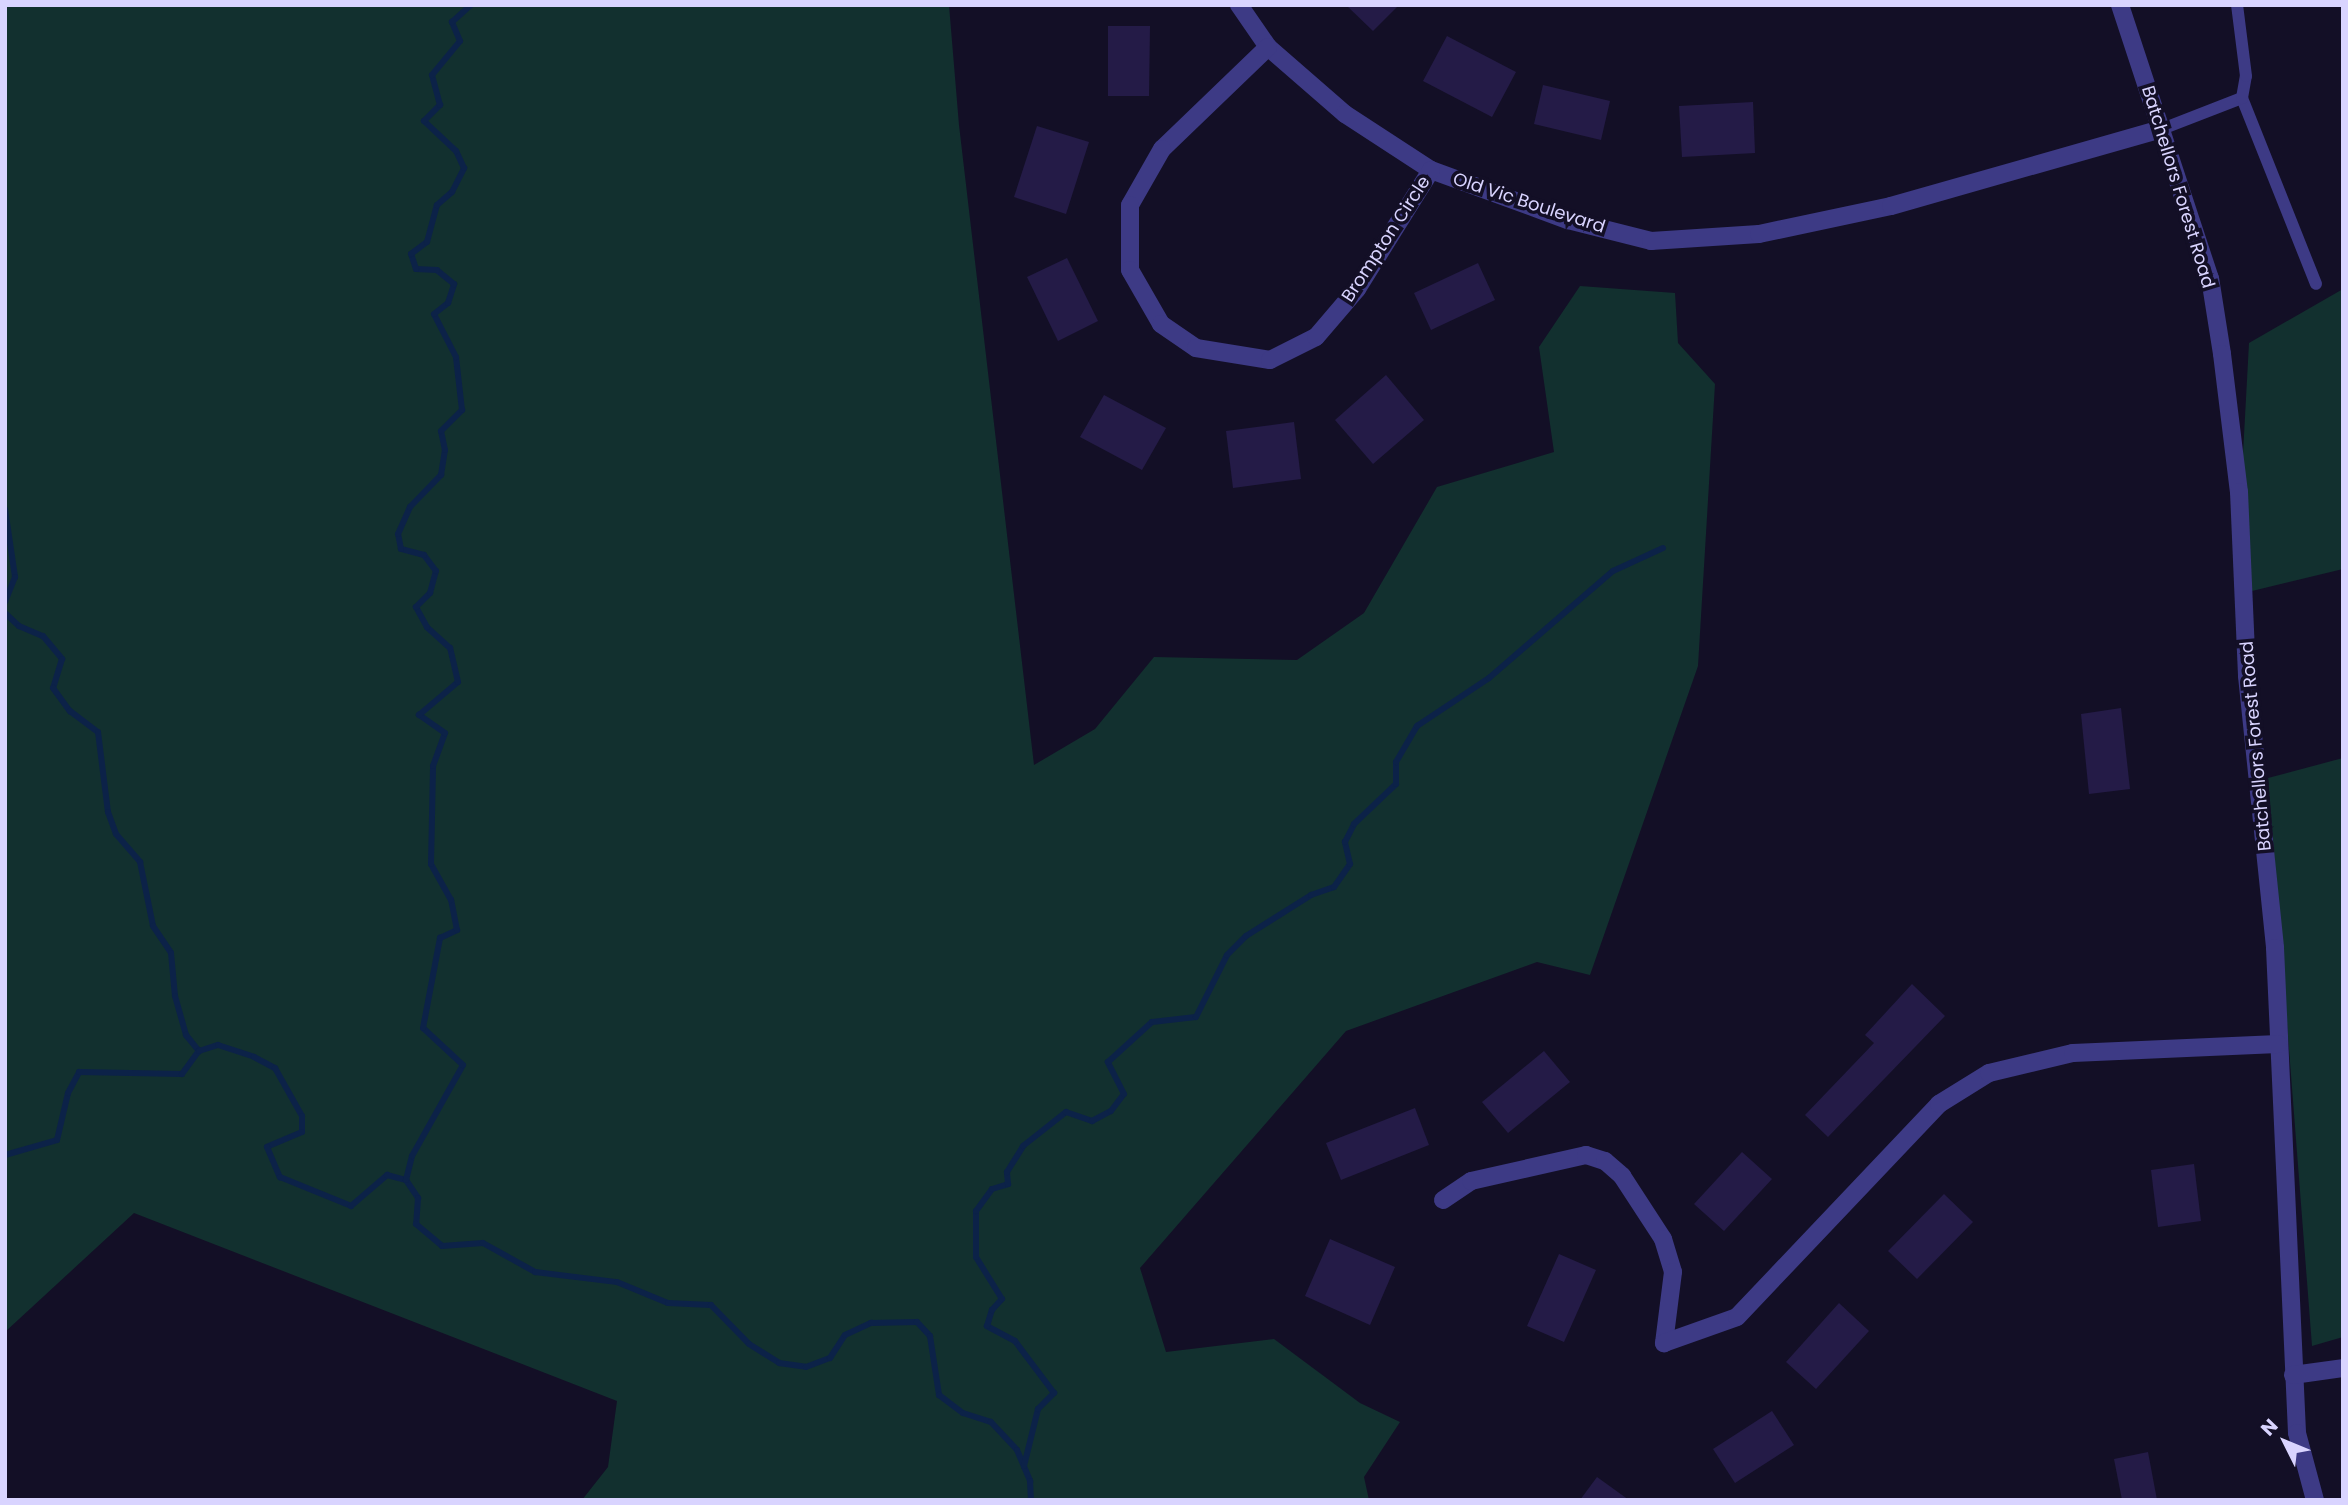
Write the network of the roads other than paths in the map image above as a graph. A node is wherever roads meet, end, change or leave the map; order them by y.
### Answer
1 (1239, 5) edge
2 (2120, 5) edge
3 (2237, 5) edge
4 (1268, 47) junction
5 (2242, 98) junction
6 (2162, 129) junction
7 (1431, 170) junction
8 (2316, 284) dead end
9 (2278, 1044) junction
10 (1443, 1200) dead end
11 (2343, 1368) edge
12 (2293, 1375) junction
13 (2315, 1500) edge

1 - 4 street, Old Vic Boulevard
2 - 6 street, Batchellors Forest Road
3 - 5 lane
4 - 7 street, Old Vic Boulevard
4 - 7 street, Brompton Circle
5 - 6 lane
5 - 8 lane
6 - 7 street, Old Vic Boulevard
6 - 9 street, Batchellors Forest Road
9 - 10 street
9 - 12 street, Batchellors Forest Road
11 - 12 street
12 - 13 street, Batchellors Forest Road

